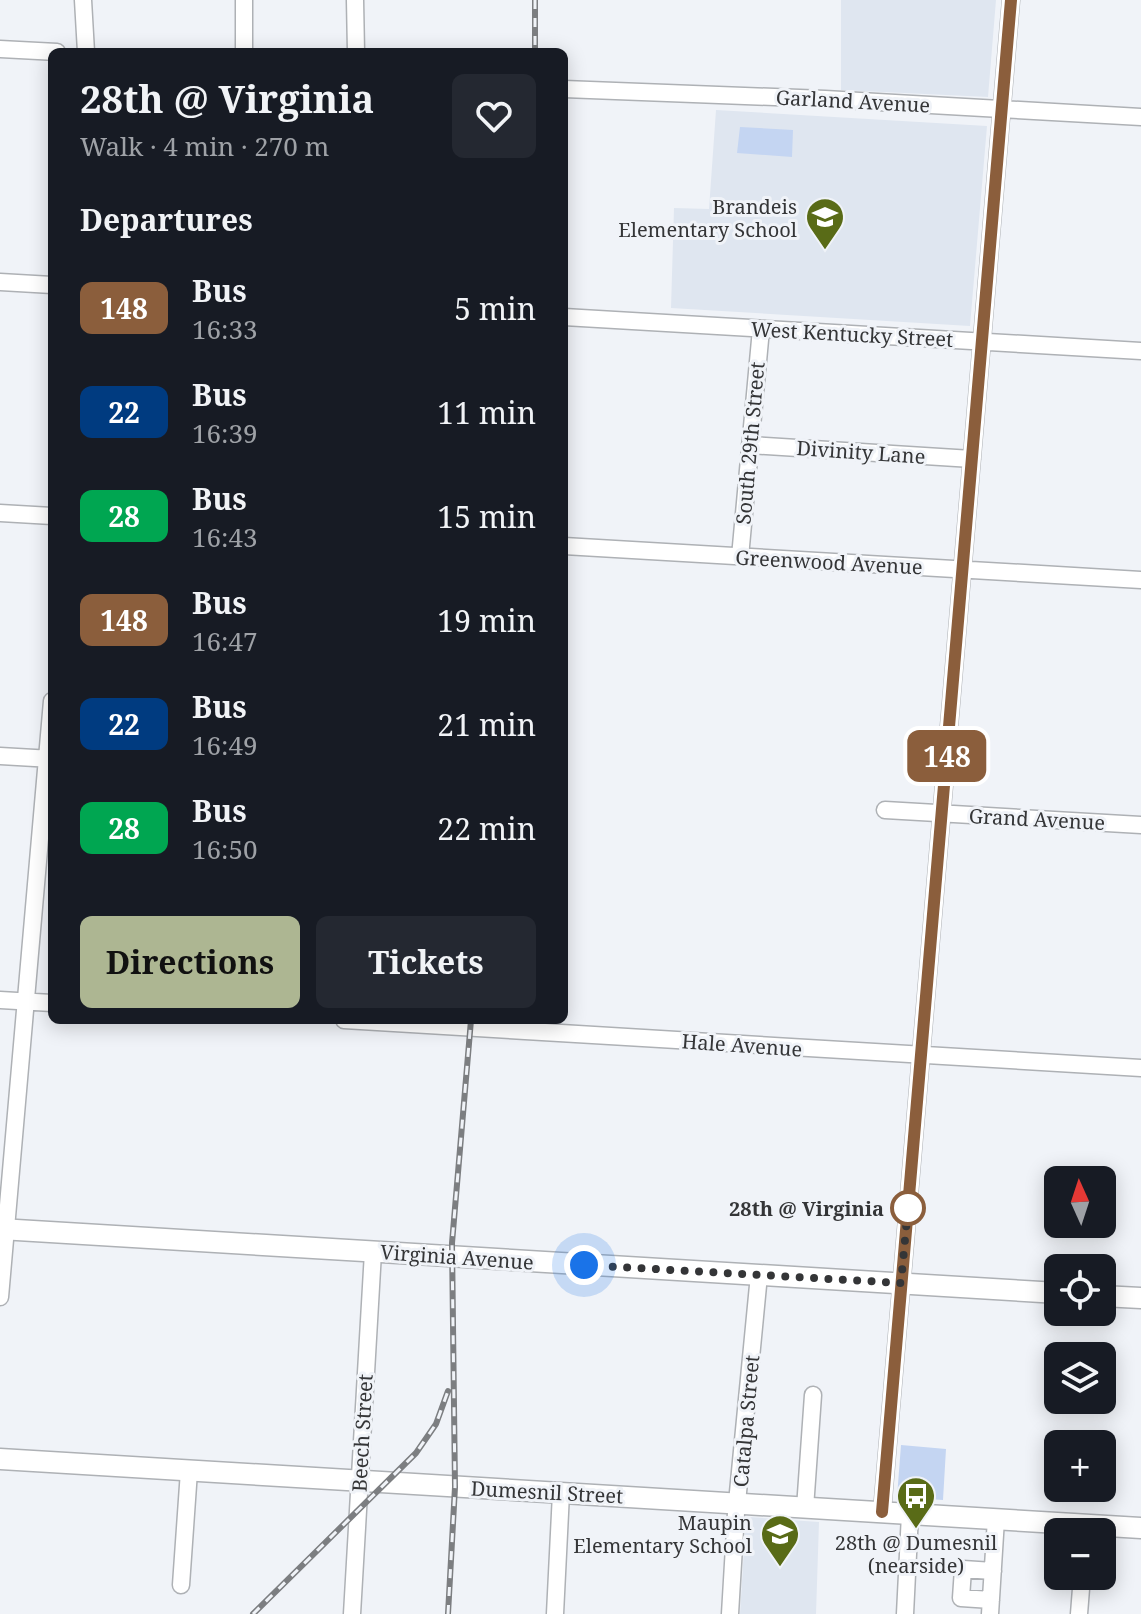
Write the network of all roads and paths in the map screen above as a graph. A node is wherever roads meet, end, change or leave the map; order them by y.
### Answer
1 (83, 0) edge
2 (244, 0) edge
3 (355, 0) edge
4 (1011, 0) edge
5 (86, 48) edge
6 (244, 48) edge
7 (356, 48) edge
8 (0, 49) edge
9 (48, 52) edge
10 (568, 89) edge
11 (1002, 108) junction
12 (1141, 117) edge
13 (0, 282) edge
14 (48, 285) edge
15 (568, 317) edge
16 (761, 329) junction
17 (982, 341) junction
18 (1141, 351) edge
19 (750, 445) junction
20 (972, 459) junction
21 (0, 513) edge
22 (48, 516) edge
23 (568, 546) edge
24 (740, 557) junction
25 (962, 570) junction
26 (1141, 580) edge
27 (0, 756) edge
28 (48, 759) edge
29 (48, 780) edge
30 (885, 810) dead end
31 (942, 813) junction
32 (1141, 825) edge
33 (0, 1000) edge
34 (27, 1001) junction
35 (48, 1003) edge
36 (408, 1024) edge
37 (921, 1056) junction
38 (1141, 1068) edge
39 (3, 1230) edge
40 (373, 1252) junction
41 (759, 1275) junction
42 (901, 1283) junction
43 (1044, 1292) edge
44 (0, 1297) edge
45 (1116, 1297) edge
46 (1141, 1298) edge
47 (813, 1395) dead end
48 (0, 1459) edge
49 (189, 1471) junction
50 (359, 1480) junction
51 (561, 1493) junction
52 (738, 1503) junction
53 (805, 1508) junction
54 (882, 1512) junction
55 (910, 1514) junction
56 (996, 1519) junction
57 (1044, 1524) edge
58 (1116, 1528) edge
59 (1141, 1528) edge
60 (993, 1571) junction
61 (181, 1585) dead end
62 (1081, 1590) edge
63 (991, 1607) edge
64 (352, 1614) edge
65 (555, 1614) edge
66 (730, 1614) edge
67 (905, 1614) edge
68 (1079, 1614) edge

1 - 5 street
2 - 6 street
3 - 7 street
4 - 11 street
8 - 9 street
10 - 11 street, Garland Avenue
11 - 12 street, Garland Avenue
11 - 17 street
13 - 14 street
15 - 16 street, West Kentucky Street
16 - 17 street, West Kentucky Street
16 - 19 street, South 29th Street
17 - 18 street, West Kentucky Street
17 - 20 street
19 - 20 street, Divinity Lane
19 - 24 street, South 29th Street
20 - 25 street
21 - 22 street
23 - 24 street, Greenwood Avenue
24 - 25 street, Greenwood Avenue
25 - 26 street, Greenwood Avenue
25 - 31 street
27 - 28 street
29 - 34 street
30 - 31 street, Grand Avenue
31 - 32 street, Grand Avenue
31 - 37 street
33 - 34 street
34 - 35 street
34 - 39 street
36 - 37 street, Hale Avenue
37 - 38 street, Hale Avenue
37 - 42 street
39 - 40 main road, Virginia Avenue
39 - 44 street
40 - 41 main road, Virginia Avenue
40 - 50 street, Beech Street
41 - 42 main road, Virginia Avenue
41 - 52 street, Catalpa Street
42 - 43 main road, Virginia Avenue
42 - 54 street
45 - 46 main road
47 - 53 street
48 - 49 main road, Dumesnil Street
49 - 50 main road, Dumesnil Street
49 - 61 street
50 - 51 main road, Dumesnil Street
50 - 64 street, Beech Street
51 - 52 main road, Dumesnil Street
51 - 65 street
52 - 53 main road, Dumesnil Street
52 - 66 street, Catalpa Street
53 - 54 main road, Dumesnil Street
54 - 55 main road, Dumesnil Street
55 - 56 main road, Dumesnil Street
55 - 67 street
56 - 57 main road, Dumesnil Street
56 - 60 street
58 - 59 main road, Dumesnil Street
60 - 63 street
60 - 63 street
62 - 68 street

